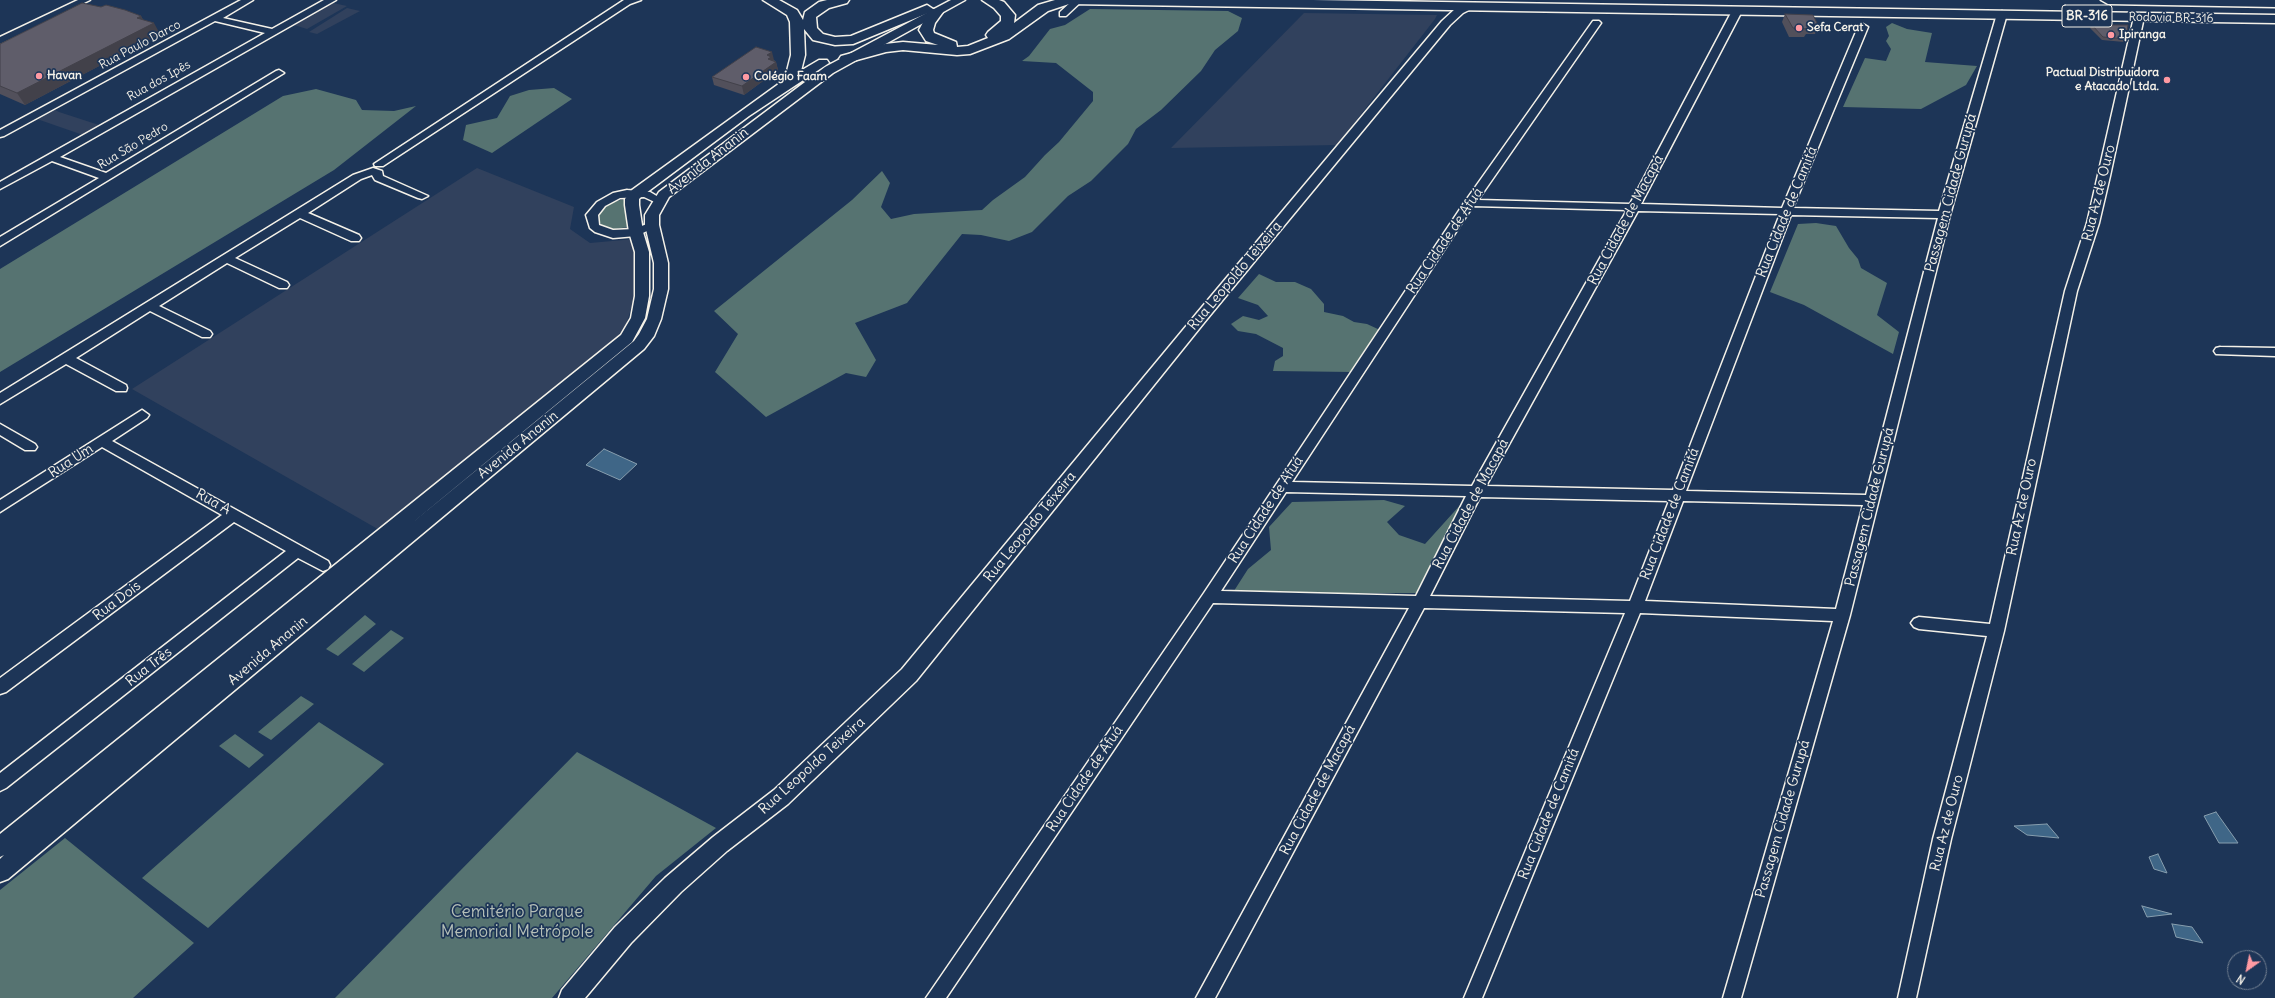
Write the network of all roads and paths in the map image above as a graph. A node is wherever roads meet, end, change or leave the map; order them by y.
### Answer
1 (85, 0) edge
2 (248, 0) edge
3 (331, 0) edge
4 (636, 0) edge
5 (770, 0) edge
6 (842, 0) edge
7 (945, 0) edge
8 (959, 0) edge
9 (989, 0) edge
10 (1062, 0) edge
11 (1068, 0) edge
12 (1078, 0) edge
13 (1684, 0) edge
14 (2108, 0) edge
15 (2235, 1) edge
16 (2275, 3) edge
17 (1672, 5) edge
18 (1439, 6) junction
19 (1469, 6) junction
20 (616, 9) junction
21 (932, 11) junction
22 (1694, 11) junction
23 (1737, 11) junction
24 (626, 12) junction
25 (1063, 14) dead end
26 (2002, 14) junction
27 (2139, 17) junction
28 (1451, 18) junction
29 (217, 19) junction
30 (2275, 19) edge
31 (1596, 23) dead end
32 (591, 28) junction
33 (1863, 28) dead end
34 (272, 32) junction
35 (0, 41) edge
36 (846, 59) junction
37 (279, 73) dead end
38 (784, 86) junction
39 (0, 134) edge
40 (51, 157) junction
41 (377, 170) junction
42 (106, 177) junction
43 (0, 186) edge
44 (637, 193) junction
45 (422, 196) dead end
46 (659, 201) junction
47 (1470, 203) junction
48 (1634, 207) junction
49 (1787, 210) junction
50 (299, 213) junction
51 (1944, 215) junction
52 (644, 228) junction
53 (355, 238) dead end
54 (0, 242) edge
55 (226, 258) junction
56 (282, 285) dead end
57 (150, 306) junction
58 (206, 334) dead end
59 (2220, 351) dead end
60 (2275, 352) edge
61 (66, 358) junction
62 (121, 388) dead end
63 (0, 399) edge
64 (142, 415) dead end
65 (0, 429) edge
66 (102, 441) junction
67 (30, 447) dead end
68 (1280, 488) junction
69 (1476, 491) junction
70 (1676, 497) junction
71 (1871, 500) junction
72 (0, 507) edge
73 (234, 514) junction
74 (297, 551) junction
75 (323, 565) dead end
76 (1209, 597) junction
77 (1420, 602) junction
78 (1634, 607) junction
79 (1842, 615) junction
80 (1920, 623) dead end
81 (1996, 631) junction
82 (0, 687) edge
83 (0, 783) edge
84 (0, 847) edge
85 (0, 872) edge
86 (570, 998) edge
87 (935, 998) edge
88 (1205, 998) edge
89 (1473, 998) edge
90 (1732, 998) edge
91 (1907, 998) edge

1 - 35 street
2 - 29 street, Rua Paulo Darco
3 - 34 street, Rua dos Ipês
4 - 20 street
4 - 24 street
5 - 38 highway
6 - 21 highway
7 - 21 main road, Avenida Ananin
8 - 21 main road, Avenida Ananin
9 - 21 highway
10 - 11 highway, BR-316
11 - 12 highway, BR-316
11 - 36 highway
12 - 18 highway, BR-316
12 - 25 street
13 - 22 highway
14 - 15 highway, Rodovia BR-316 / BR-316
15 - 16 highway, Rodovia BR-316 / BR-316
17 - 19 highway, BR-316
17 - 22 highway, BR-316
18 - 19 highway, BR-316
18 - 28 main road
19 - 28 main road, Rua Leopoldo Teixeira
20 - 24 street
20 - 32 street
21 - 36 main road, Avenida Ananin
21 - 38 main road, Avenida Ananin
22 - 23 highway, BR-316
23 - 26 highway, Rodovia BR-316 / BR-316
23 - 48 street, Rua Cidade de Macapá
24 - 32 street
26 - 27 highway, Rodovia BR-316 / BR-316
26 - 51 street, Passagem Cidade Gurupá
27 - 30 highway, Rodovia BR-316 / BR-316
27 - 81 street, Rua Az de Ouro
28 - 86 main road, Rua Leopoldo Teixeira
29 - 34 street
29 - 39 street, Rua Paulo Darco
31 - 47 street, Rua Cidade de Afuá
32 - 41 street
32 - 41 street
33 - 49 street, Rua Cidade de Camitá
34 - 40 street, Rua dos Ipês
36 - 46 main road, Avenida Ananin
37 - 42 street, Rua São Pedro
38 - 44 main road, Avenida Ananin
40 - 42 street
40 - 43 street, Rua dos Ipês
41 - 45 street
41 - 50 street
42 - 54 street, Rua São Pedro
44 - 46 street
44 - 52 main road, Avenida Ananin
44 - 52 street
46 - 52 main road, Avenida Ananin
47 - 48 street
47 - 68 street, Rua Cidade de Afuá
48 - 49 street
48 - 69 street, Rua Cidade de Macapá
49 - 51 street
49 - 70 street, Rua Cidade de Camitá
50 - 53 street
50 - 55 street
51 - 71 street, Passagem Cidade Gurupá
52 - 84 main road, Avenida Ananin
52 - 85 main road, Avenida Ananin
55 - 56 street
55 - 57 street
57 - 58 street
57 - 61 street
59 - 60 street
61 - 62 street
61 - 63 street
64 - 66 street, Rua Um
65 - 67 street
66 - 72 street, Rua Um
66 - 73 street, Rua A
68 - 69 street
68 - 76 street, Rua Cidade de Afuá
69 - 70 street
69 - 77 street, Rua Cidade de Macapá
70 - 71 street
70 - 78 street, Rua Cidade de Camitá
71 - 79 street, Passagem Cidade Gurupá
73 - 74 street, Rua A
73 - 82 street, Rua Dois
74 - 75 street, Rua A
74 - 83 street, Rua Três
76 - 77 street
76 - 87 street, Rua Cidade de Afuá
77 - 78 street
77 - 88 street, Rua Cidade de Macapá
78 - 79 street
78 - 89 street, Rua Cidade de Camitá
79 - 90 street, Passagem Cidade Gurupá
80 - 81 street
81 - 91 street, Rua Az de Ouro

